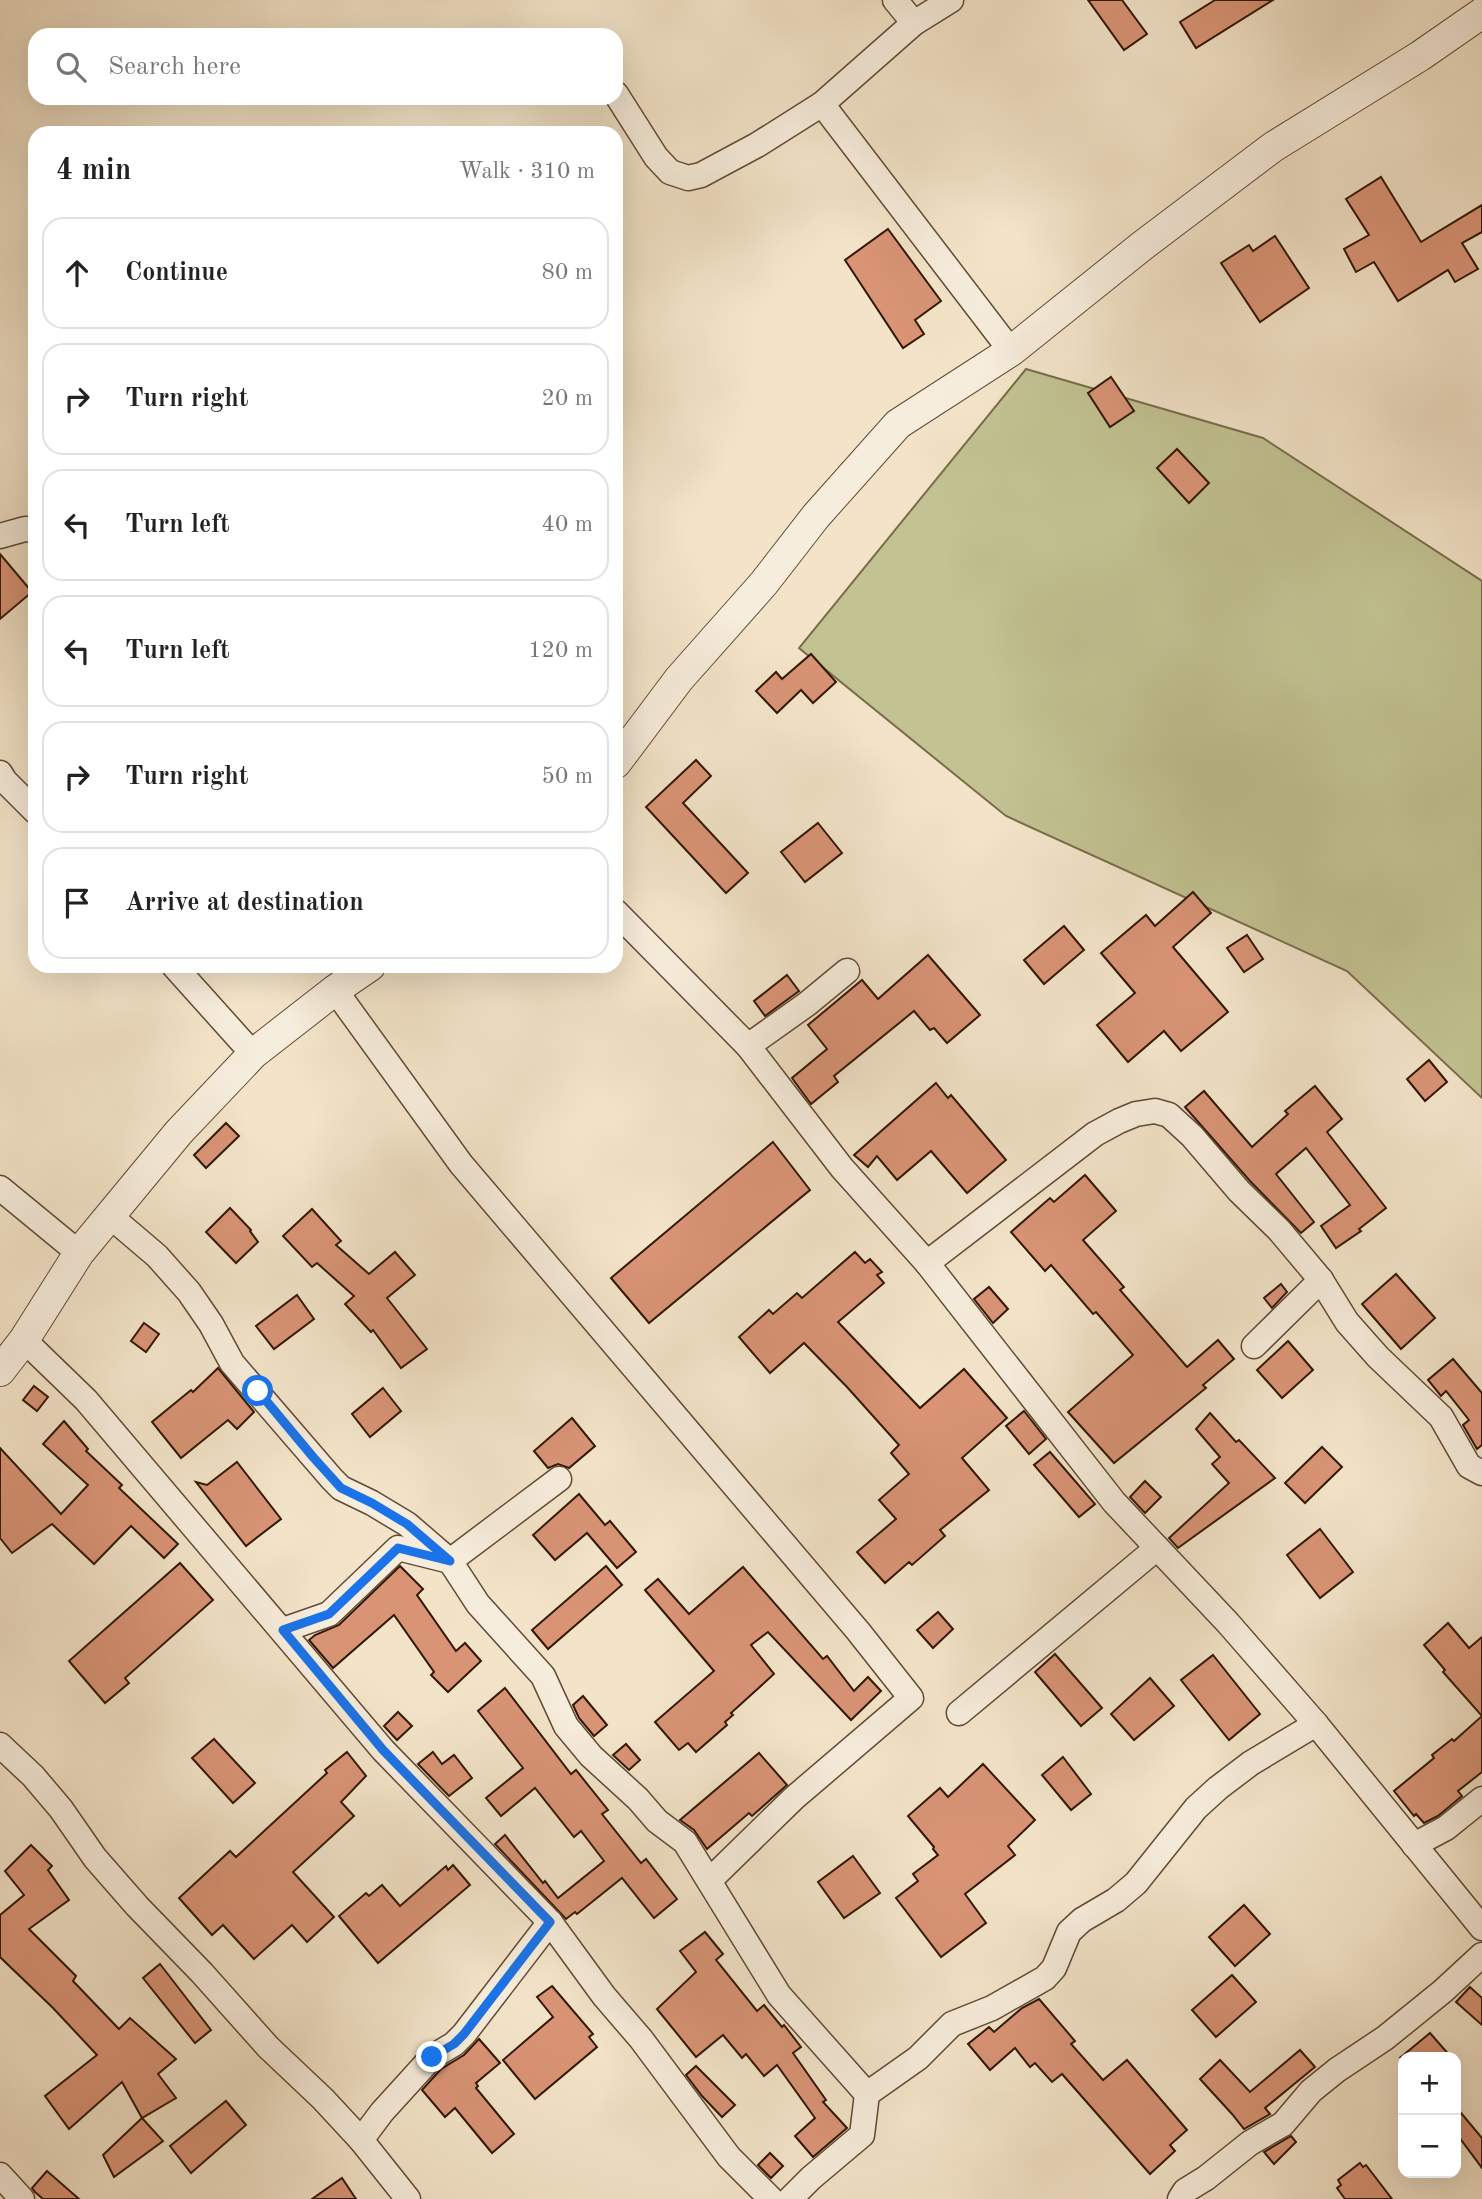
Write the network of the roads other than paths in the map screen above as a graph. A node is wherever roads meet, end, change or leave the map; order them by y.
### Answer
1 (895, 0) edge
2 (951, 0) edge
3 (1482, 13) edge
4 (914, 23) junction
5 (822, 104) junction
6 (623, 105) edge
7 (1011, 351) junction
8 (28, 529) edge
9 (0, 536) edge
10 (623, 754) edge
11 (0, 773) edge
12 (28, 804) edge
13 (623, 919) edge
14 (848, 971) dead end
15 (180, 973) edge
16 (360, 973) edge
17 (335, 990) junction
18 (748, 1046) junction
19 (253, 1054) junction
20 (0, 1188) edge
21 (110, 1216) junction
22 (79, 1253) junction
23 (927, 1263) junction
24 (1321, 1280) junction
25 (24, 1340) junction
26 (1254, 1346) dead end
27 (0, 1371) edge
28 (1482, 1473) edge
29 (559, 1479) dead end
30 (1157, 1548) junction
31 (450, 1561) junction
32 (283, 1630) junction
33 (959, 1713) dead end
34 (1316, 1724) junction
35 (0, 1745) edge
36 (1482, 1798) edge
37 (1414, 1845) junction
38 (710, 1880) junction
39 (550, 1922) junction
40 (1482, 1928) edge
41 (1482, 1955) edge
42 (867, 2094) junction
43 (361, 2140) junction
44 (0, 2175) edge
45 (22, 2199) edge
46 (408, 2199) edge
47 (771, 2199) edge
48 (790, 2199) edge
49 (1180, 2199) edge

1 - 4 street
2 - 4 street
3 - 7 street
4 - 5 street
5 - 6 street
5 - 7 street
7 - 10 street
8 - 9 street
11 - 12 street
13 - 18 street
14 - 18 street
15 - 19 street
16 - 17 street
17 - 19 street
17 - 38 street
18 - 23 street
19 - 21 street
20 - 22 street
21 - 22 street
21 - 31 street
22 - 25 street
23 - 24 street
23 - 30 street
24 - 26 street
24 - 28 street
25 - 27 street
25 - 32 street
29 - 31 street
30 - 33 street
30 - 34 street
31 - 32 street
31 - 38 street
32 - 39 street
34 - 37 street
34 - 42 street
35 - 43 street
36 - 37 street
37 - 40 street
38 - 42 street
39 - 43 street
39 - 47 street
41 - 49 street
42 - 48 street
43 - 46 street
44 - 45 street

